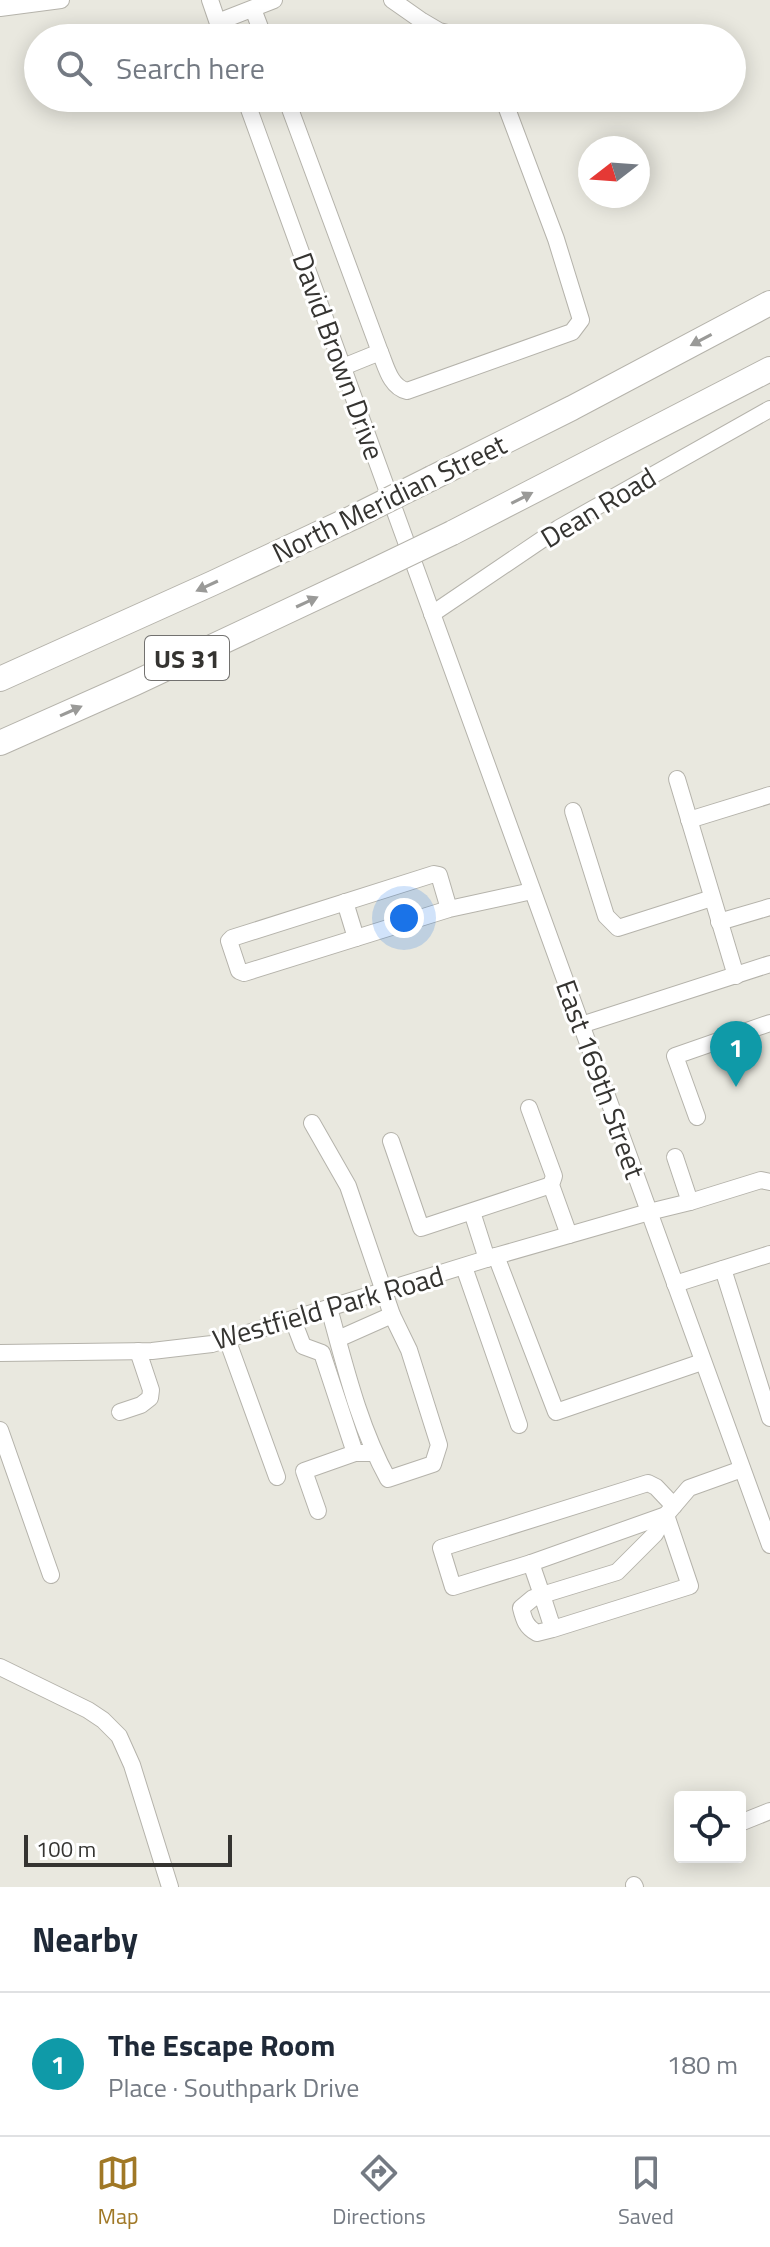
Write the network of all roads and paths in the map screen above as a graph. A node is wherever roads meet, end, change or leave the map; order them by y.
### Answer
1 (61, 0) edge
2 (210, 0) edge
3 (274, 0) edge
4 (392, 0) edge
5 (0, 8) edge
6 (253, 9) junction
7 (218, 24) edge
8 (229, 24) edge
9 (259, 24) edge
10 (427, 24) edge
11 (250, 112) edge
12 (291, 112) edge
13 (508, 112) edge
14 (770, 303) edge
15 (380, 352) junction
16 (343, 367) junction
17 (770, 369) edge
18 (770, 409) edge
19 (432, 614) junction
20 (0, 679) edge
21 (0, 743) edge
22 (677, 779) dead end
23 (770, 795) edge
24 (573, 811) dead end
25 (689, 820) junction
26 (532, 891) junction
27 (712, 898) junction
28 (345, 902) junction
29 (770, 907) edge
30 (449, 909) junction
31 (719, 922) junction
32 (356, 938) junction
33 (770, 964) edge
34 (736, 976) junction
35 (770, 1023) edge
36 (581, 1025) junction
37 (529, 1108) dead end
38 (697, 1117) dead end
39 (312, 1123) dead end
40 (391, 1141) dead end
41 (675, 1157) dead end
42 (770, 1182) edge
43 (551, 1185) junction
44 (690, 1202) junction
45 (472, 1212) junction
46 (649, 1212) junction
47 (569, 1235) junction
48 (770, 1254) edge
49 (492, 1258) junction
50 (464, 1267) junction
51 (723, 1269) junction
52 (675, 1284) junction
53 (384, 1291) junction
54 (329, 1308) junction
55 (392, 1315) junction
56 (293, 1320) junction
57 (227, 1339) junction
58 (338, 1339) junction
59 (138, 1351) junction
60 (0, 1353) edge
61 (702, 1362) junction
62 (120, 1412) dead end
63 (770, 1418) edge
64 (519, 1425) dead end
65 (0, 1430) edge
66 (355, 1453) junction
67 (374, 1453) junction
68 (742, 1469) junction
69 (277, 1477) dead end
70 (318, 1511) dead end
71 (670, 1511) junction
72 (770, 1544) edge
73 (531, 1563) junction
74 (51, 1575) dead end
75 (542, 1595) junction
76 (553, 1629) junction
77 (0, 1667) edge
78 (770, 1811) edge
79 (746, 1821) edge
80 (170, 1887) edge

1 - 5 street
2 - 7 street
3 - 6 street
4 - 10 street
6 - 8 street
6 - 9 street
11 - 16 street, David Brown Drive
12 - 15 street
13 - 15 street
14 -> 20 highway, North Meridian Street / US 31, bridge
15 - 16 street
16 - 19 street, David Brown Drive
21 -> 17 highway, North Meridian Street / US 31, bridge
18 - 19 street, Dean Road
19 - 26 street, East 169th Street
22 - 25 street
23 - 25 street
24 - 27 street
25 - 27 street
26 - 30 street
26 - 36 street, East 169th Street
27 - 31 street
28 - 30 street
28 - 32 street
28 - 32 street
29 - 31 street
30 - 32 street
31 - 34 street
33 - 34 street
34 - 36 street
35 - 38 street
36 - 46 street, East 169th Street
37 - 43 street
39 - 53 street
40 - 45 street
41 - 44 street
42 - 44 street, Westfield Park Road
43 - 45 street
43 - 47 street
44 - 46 street, Westfield Park Road
45 - 49 street
46 - 47 street, Westfield Park Road
46 - 52 street, East 169th Street
47 - 49 street, Westfield Park Road
48 - 51 street
49 - 50 street, Westfield Park Road
49 - 61 street
50 - 53 street, Westfield Park Road
50 - 64 street
51 - 52 street
51 - 63 street
52 - 61 street, East 169th Street
53 - 54 street, Westfield Park Road
53 - 55 street
54 - 56 street, Westfield Park Road
54 - 58 street
55 - 58 street
55 - 67 street
56 - 57 street, Westfield Park Road
56 - 66 street
57 - 59 street, Westfield Park Road
57 - 69 street
58 - 67 street
59 - 60 street, Westfield Park Road
59 - 62 street
61 - 68 street, East 169th Street
65 - 74 street
66 - 67 street
66 - 70 street
68 - 71 street
68 - 72 street, East 169th Street
71 - 73 street
71 - 73 street
71 - 75 street
71 - 76 street
73 - 75 street
75 - 76 street
75 - 76 street
77 - 80 street
78 - 79 street

